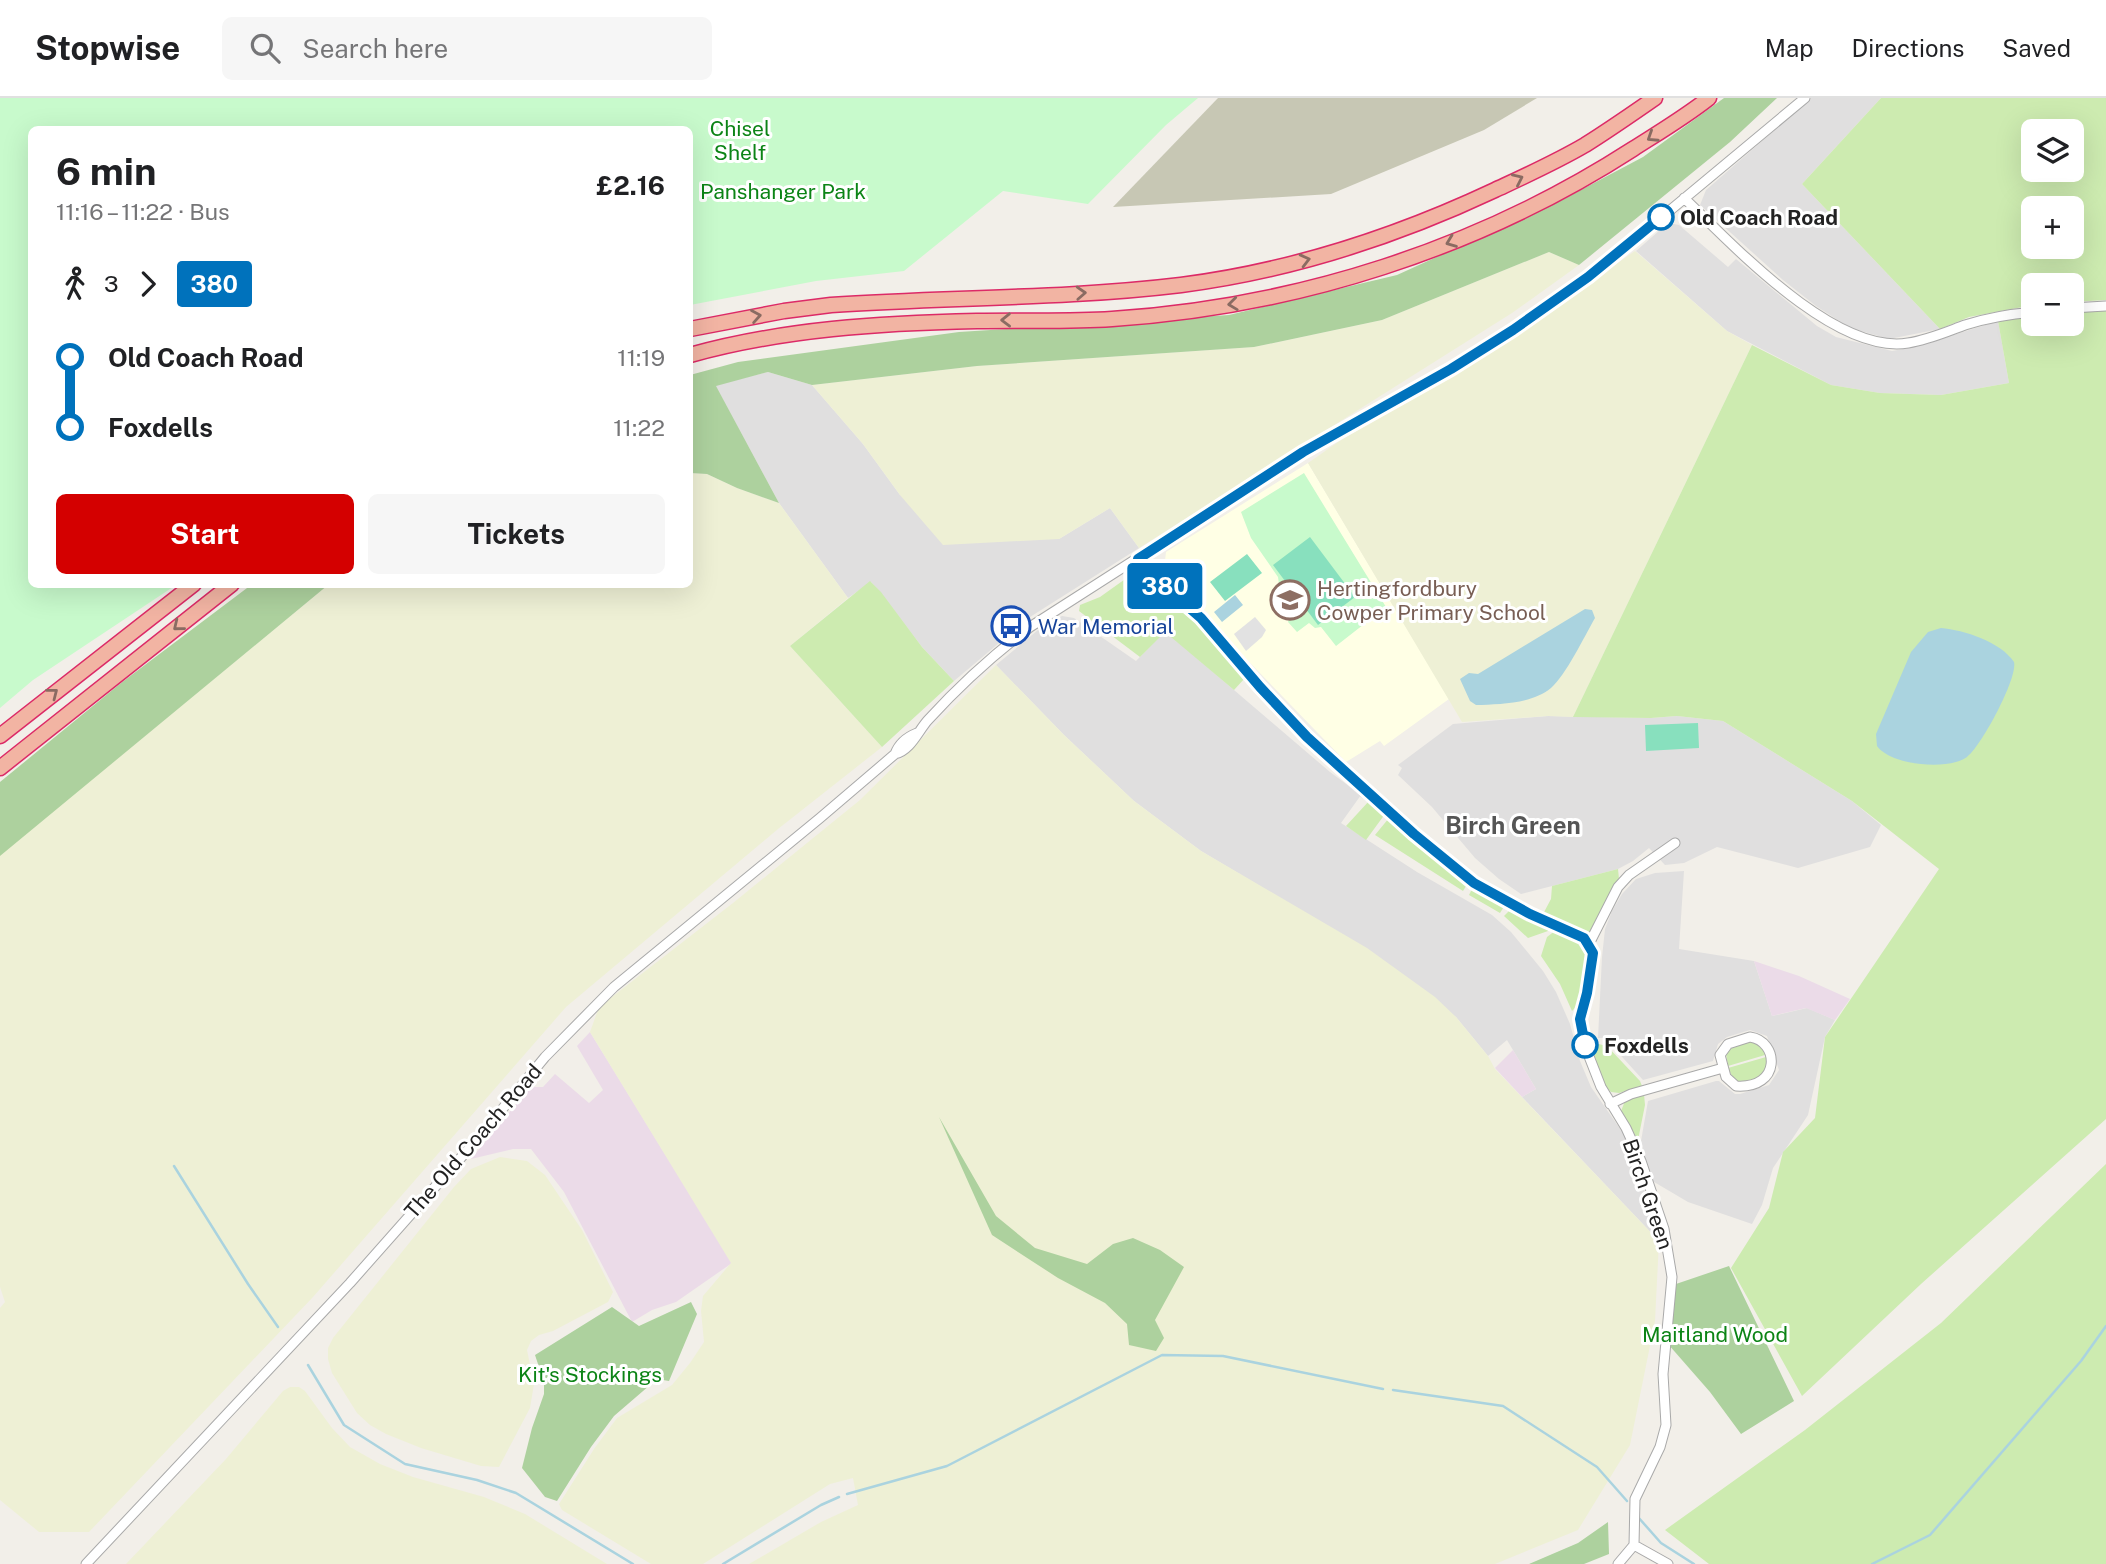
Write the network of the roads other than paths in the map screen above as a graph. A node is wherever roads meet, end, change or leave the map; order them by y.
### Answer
1 (1655, 98) edge
2 (1709, 98) edge
3 (1805, 98) edge
4 (1684, 198) junction
5 (2106, 306) edge
6 (2084, 307) edge
7 (2021, 314) edge
8 (693, 328) edge
9 (693, 354) edge
10 (1138, 559) junction
11 (189, 588) edge
12 (227, 588) edge
13 (0, 736) edge
14 (0, 768) edge
15 (1675, 843) dead end
16 (1589, 944) junction
17 (1723, 1069) junction
18 (1610, 1104) junction
19 (1634, 1545) junction
20 (86, 1564) edge
21 (1618, 1564) edge
22 (1668, 1564) edge

8 -> 1 highway
2 -> 9 highway
3 - 4 street, The Old Coach Road
4 - 7 street
4 - 10 street, The Old Coach Road
5 - 6 street
10 - 16 street
10 - 20 street, The Old Coach Road
13 -> 11 highway
12 -> 14 highway
15 - 16 street
16 - 18 street, Birch Green
17 - 17 street
17 - 18 street
18 - 19 street, Birch Green
19 - 21 street
19 - 22 street

